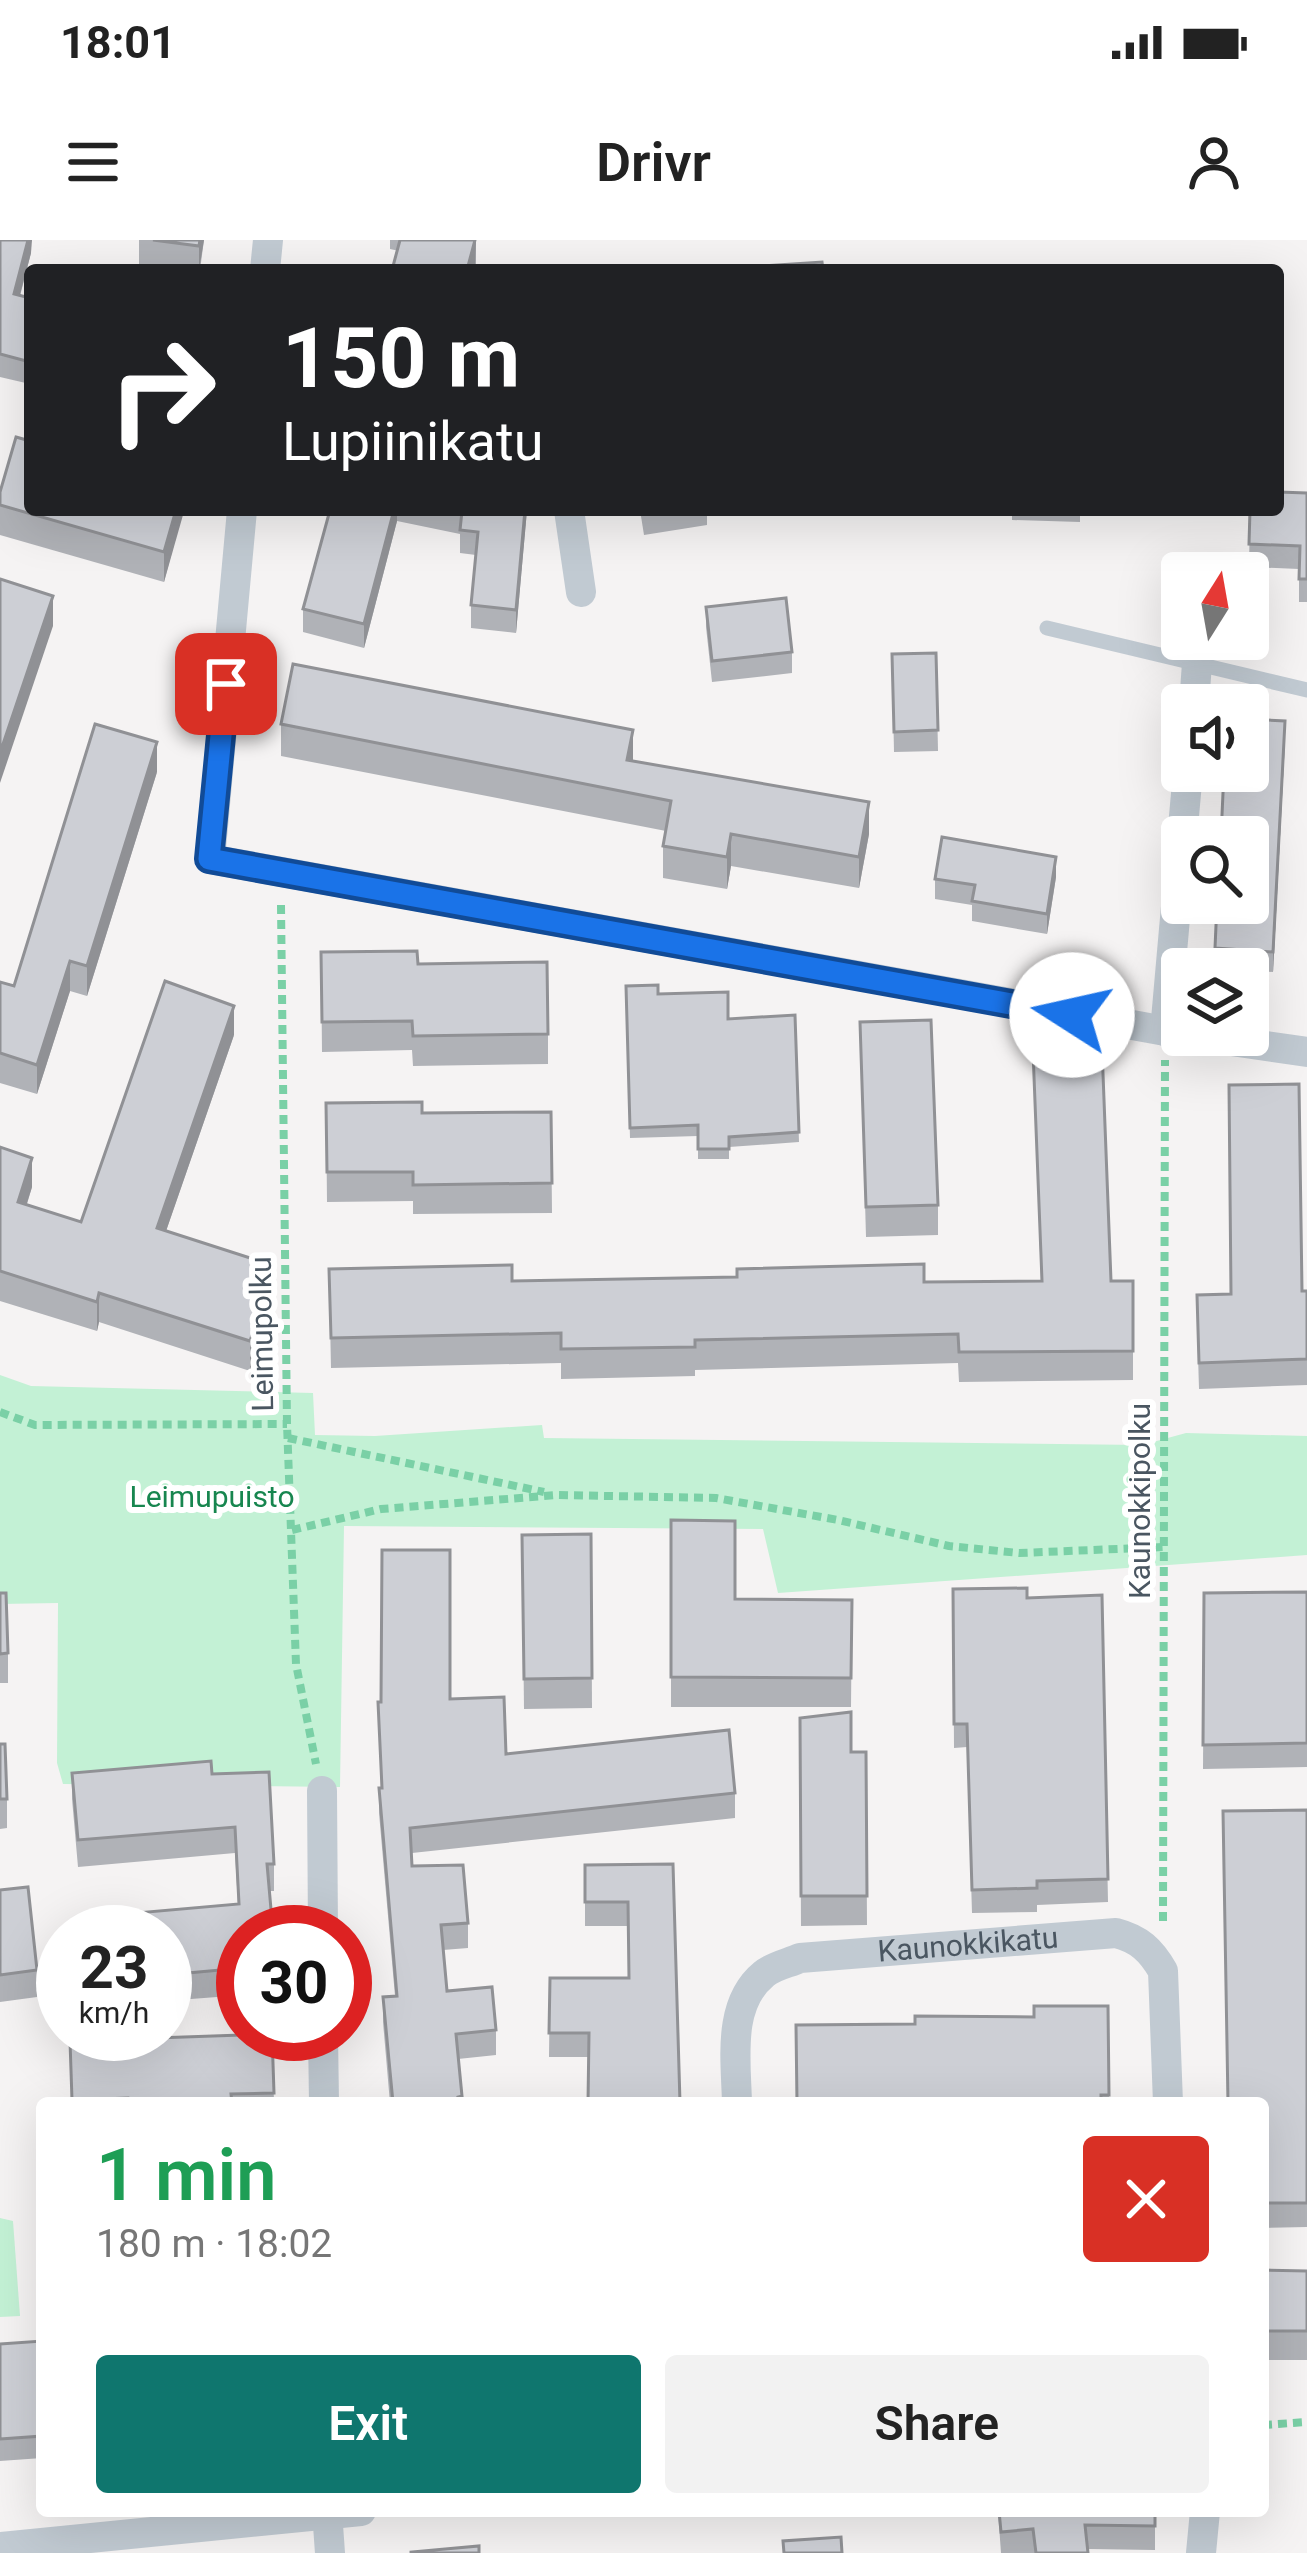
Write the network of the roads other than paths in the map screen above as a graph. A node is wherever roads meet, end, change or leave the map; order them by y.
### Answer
1 (241, 516) edge
2 (570, 516) edge
3 (581, 592) dead end
4 (1047, 628) dead end
5 (1197, 663) junction
6 (1196, 684) edge
7 (1307, 690) edge
8 (1187, 792) edge
9 (1182, 948) edge
10 (1161, 1030) edge
11 (1269, 1046) edge
12 (1307, 1052) edge
13 (322, 1791) road end
14 (323, 1905) edge
15 (323, 2061) edge
16 (324, 2097) edge
17 (737, 2097) edge
18 (1168, 2097) edge
19 (289, 2517) edge
20 (327, 2517) edge
21 (1204, 2517) edge
22 (0, 2547) edge
23 (331, 2553) edge
24 (1202, 2553) edge

1 - 10 street
2 - 3 street
4 - 5 lane
5 - 6 street
5 - 7 lane
8 - 9 street
11 - 12 street
13 - 14 street
15 - 16 street
17 - 18 street, Kaunokkikatu
19 - 22 street
20 - 23 street
21 - 24 street

